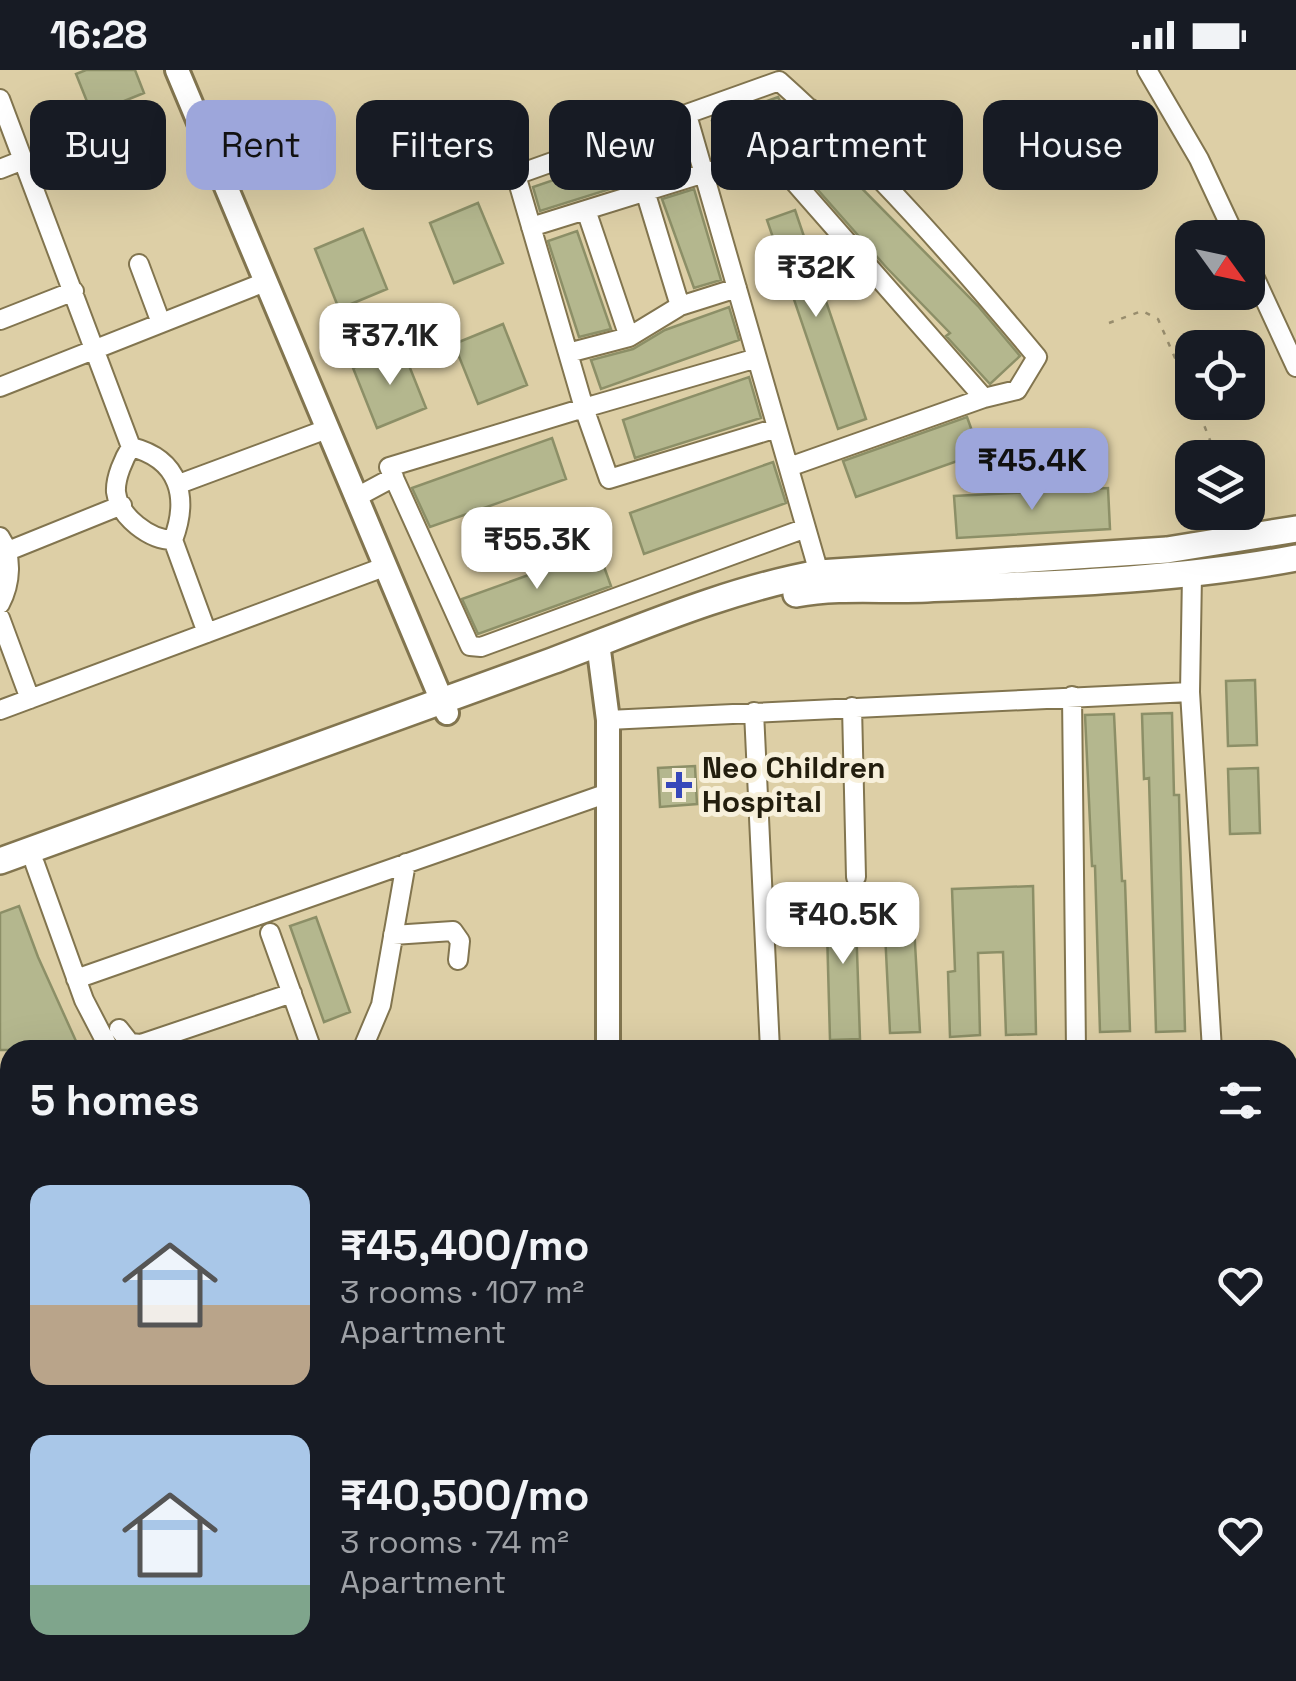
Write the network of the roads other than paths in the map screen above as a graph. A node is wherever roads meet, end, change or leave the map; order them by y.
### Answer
1 (176, 70) edge
2 (1147, 70) edge
3 (0, 99) edge
4 (728, 100) edge
5 (800, 100) edge
6 (691, 129) edge
7 (22, 160) junction
8 (549, 164) edge
9 (0, 169) edge
10 (711, 171) edge
11 (704, 173) junction
12 (803, 190) edge
13 (889, 190) edge
14 (645, 192) junction
15 (586, 210) junction
16 (1228, 220) edge
17 (531, 227) junction
18 (139, 264) dead end
19 (265, 282) junction
20 (737, 288) junction
21 (74, 291) junction
22 (1265, 299) edge
23 (680, 306) junction
24 (0, 320) edge
25 (161, 323) junction
26 (628, 337) junction
27 (94, 350) junction
28 (568, 353) junction
29 (757, 358) junction
30 (1296, 366) edge
31 (0, 386) edge
32 (984, 398) junction
33 (584, 408) junction
34 (778, 428) junction
35 (326, 429) junction
36 (131, 447) junction
37 (789, 467) junction
38 (394, 478) junction
39 (179, 484) junction
40 (356, 498) junction
41 (122, 505) junction
42 (806, 528) junction
43 (1296, 529) edge
44 (173, 540) junction
45 (4, 544) edge
46 (1296, 558) edge
47 (384, 566) junction
48 (820, 573) junction
49 (1192, 575) junction
50 (0, 604) edge
51 (0, 618) edge
52 (207, 633) junction
53 (599, 650) junction
54 (1190, 692) junction
55 (1072, 696) junction
56 (30, 700) junction
57 (443, 706) junction
58 (852, 707) junction
59 (0, 710) edge
60 (754, 712) junction
61 (608, 720) junction
62 (608, 792) junction
63 (0, 861) edge
64 (35, 864) junction
65 (406, 864) junction
66 (0, 876) edge
67 (856, 877) dead end
68 (270, 933) dead end
69 (393, 935) junction
70 (458, 960) dead end
71 (76, 979) junction
72 (292, 993) junction
73 (120, 1029) dead end
74 (105, 1040) edge
75 (128, 1040) edge
76 (153, 1040) edge
77 (308, 1040) edge
78 (366, 1040) edge
79 (608, 1040) edge
80 (770, 1040) edge
81 (1076, 1040) edge
82 (1211, 1040) edge

1 - 19 street
2 - 16 street
3 - 7 street
4 - 5 street
6 - 11 street
7 - 9 street
7 - 21 street
8 - 17 street
10 - 11 street
11 - 14 street
11 - 20 street
12 - 32 street
13 - 32 street
14 - 15 street
14 - 23 street
15 - 17 street
15 - 26 street
17 - 28 street
18 - 25 street
19 - 25 street
19 - 35 street
20 - 23 street
20 - 29 street
21 - 24 street
21 - 27 street
22 - 30 street
23 - 26 street
25 - 27 street
26 - 28 street
27 - 31 street
27 - 36 street
28 - 33 street
29 - 33 street
29 - 34 street
32 - 37 street
33 - 34 street
33 - 38 street
34 - 37 street
35 - 39 street
35 - 40 street
36 - 39 street
36 - 41 street
37 - 42 street
38 - 40 street
38 - 42 street
39 - 44 street
40 - 47 street
41 - 44 street
41 - 45 street
42 - 48 street
43 - 48 main road
44 - 52 street
45 - 50 street
46 - 49 main road
47 - 52 street
47 - 57 street
48 - 53 main road
49 - 53 main road
49 - 54 street
51 - 56 street
52 - 56 street
53 - 57 main road
53 - 61 street
54 - 55 street
54 - 82 street
55 - 58 street
55 - 81 street
56 - 59 street
57 - 63 main road
57 - 64 main road
58 - 60 street
58 - 67 street
60 - 61 street
60 - 80 street
61 - 62 street
62 - 65 street
62 - 79 street
64 - 66 main road
64 - 71 street
65 - 69 street
65 - 71 street
68 - 72 street
69 - 70 street
69 - 78 street
71 - 74 street
72 - 76 street
72 - 77 street
73 - 75 street

